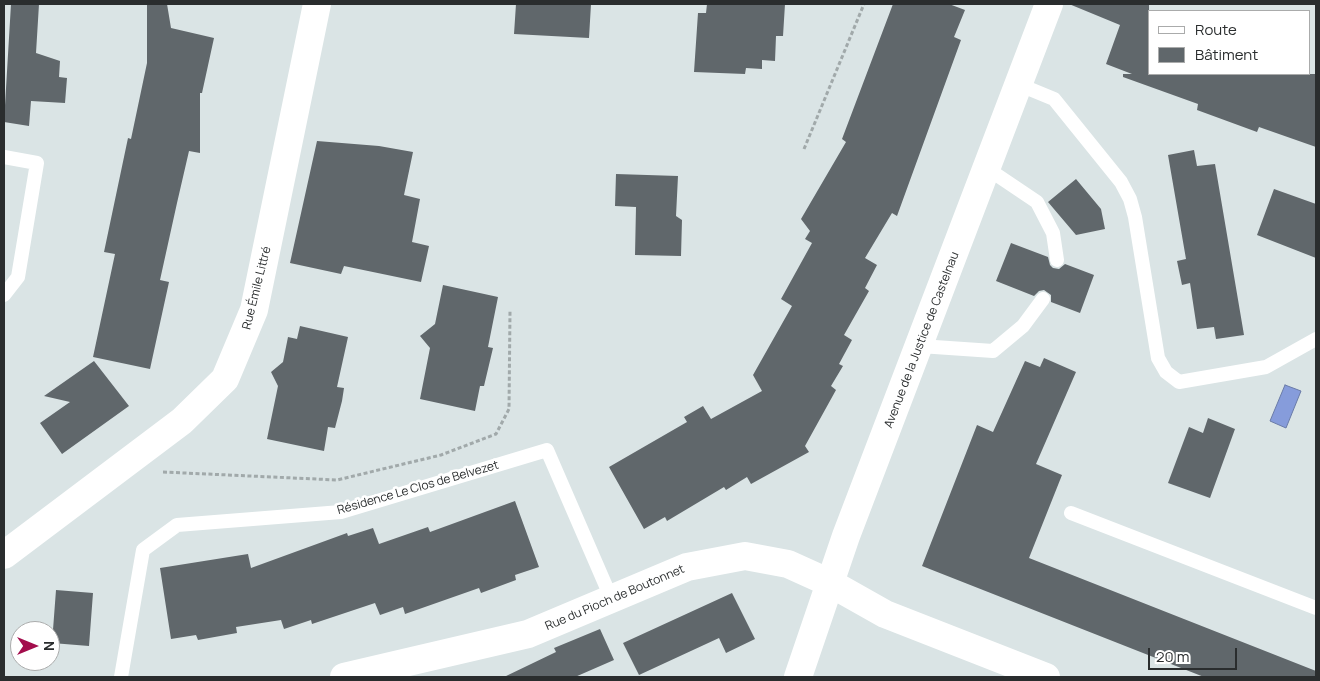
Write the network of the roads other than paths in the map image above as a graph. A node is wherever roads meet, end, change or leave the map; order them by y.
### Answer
1 (318, 4) edge
2 (1050, 4) edge
3 (1020, 85) junction
4 (4, 157) edge
5 (988, 169) junction
6 (1057, 260) dead end
7 (4, 295) edge
8 (1043, 300) dead end
9 (1316, 339) edge
10 (920, 346) junction
11 (1071, 513) dead end
12 (4, 555) edge
13 (830, 583) junction
14 (612, 600) junction
15 (1316, 608) edge
16 (416, 669) edge
17 (121, 677) edge
18 (344, 677) edge
19 (798, 677) edge
20 (1046, 677) edge

1 - 12 street, Rue Émile Littré
2 - 3 street, Avenue de la Justice de Castelnau
3 - 5 street, Avenue de la Justice de Castelnau
3 - 9 lane
4 - 7 lane
5 - 6 lane
5 - 10 street, Avenue de la Justice de Castelnau
8 - 10 lane
10 - 13 street, Avenue de la Justice de Castelnau
11 - 15 lane
13 - 14 street, Rue du Pioch de Boutonnet
13 - 19 street, Avenue de la Justice de Castelnau
13 - 20 street, Rue du Pioch de Boutonnet
14 - 16 street, Rue du Pioch de Boutonnet
14 - 17 lane, Résidence Le Clos de Belvezet
16 - 18 street, Rue du Pioch de Boutonnet

